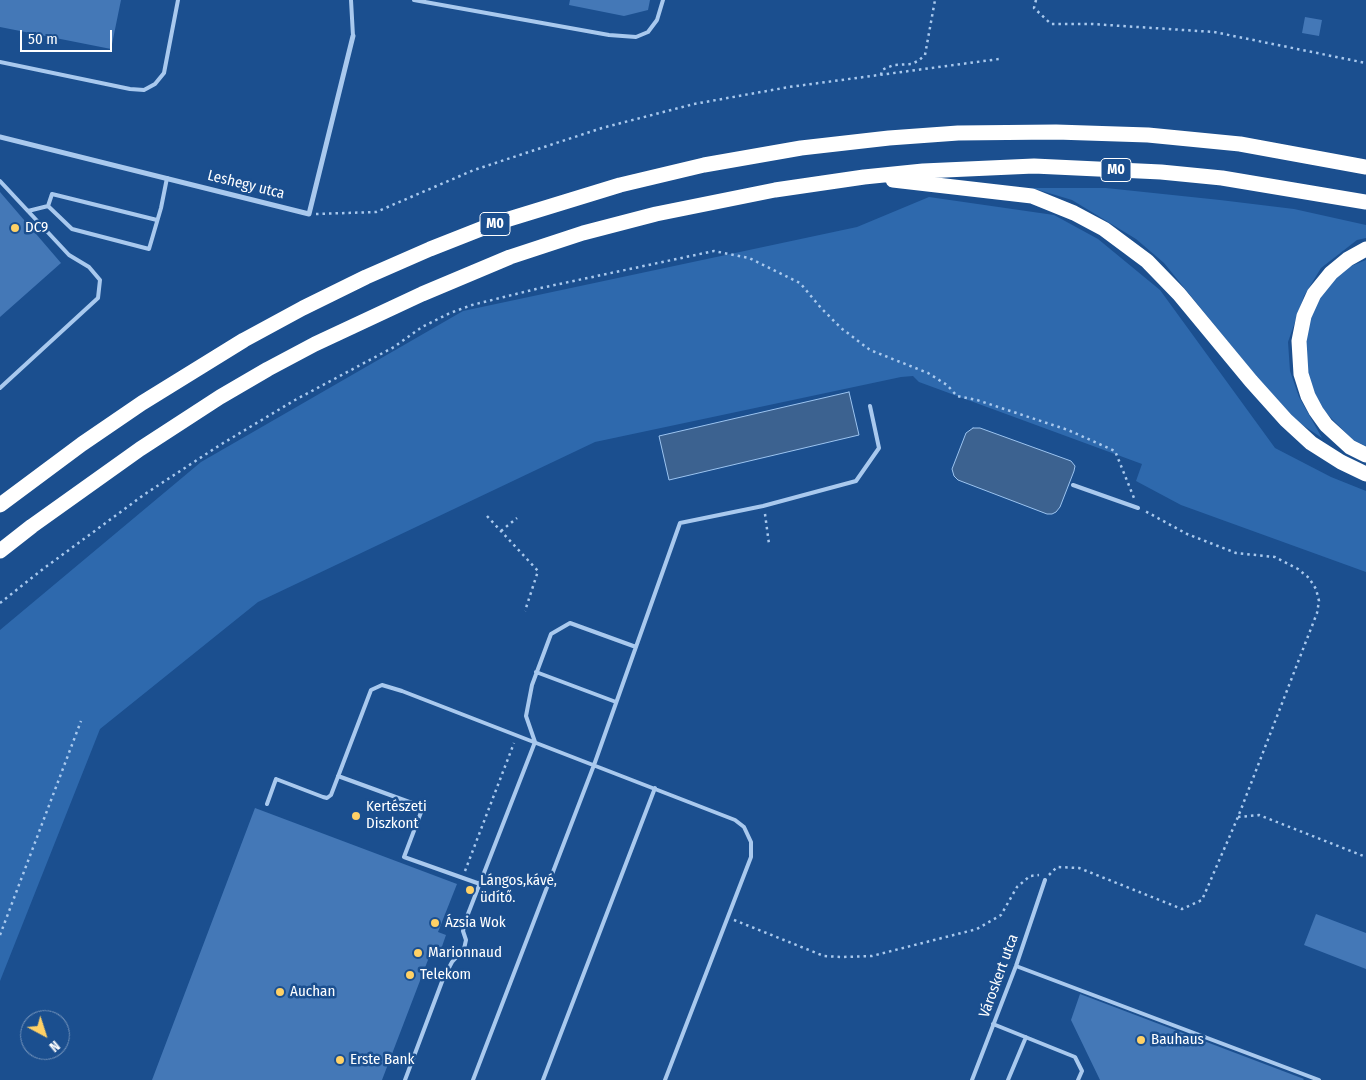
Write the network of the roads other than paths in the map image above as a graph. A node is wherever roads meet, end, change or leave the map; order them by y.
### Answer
1 (178, 0) edge
2 (351, 0) edge
3 (414, 0) edge
4 (663, 0) edge
5 (353, 36) joint
6 (0, 62) edge
7 (0, 137) edge
8 (1366, 167) edge
9 (864, 177) junction
10 (167, 178) junction
11 (0, 181) edge
12 (1366, 202) edge
13 (48, 206) junction
14 (28, 211) junction
15 (157, 220) junction
16 (1366, 249) edge
17 (0, 388) edge
18 (870, 406) dead end
19 (1366, 455) edge
20 (1366, 474) edge
21 (1073, 485) dead end
22 (0, 505) edge
23 (1138, 508) road end
24 (0, 551) edge
25 (636, 647) junction
26 (536, 672) junction
27 (616, 702) junction
28 (535, 742) junction
29 (594, 765) junction
30 (338, 776) junction
31 (655, 788) junction
32 (266, 804) dead end
33 (1045, 880) road end
34 (480, 884) junction
35 (1016, 966) junction
36 (993, 1024) junction
37 (1026, 1037) junction
38 (405, 1080) edge
39 (473, 1080) edge
40 (543, 1080) edge
41 (665, 1080) edge
42 (972, 1080) edge
43 (1008, 1080) edge
44 (1078, 1080) edge
45 (1319, 1080) edge

1 - 6 lane
2 - 5 lane
3 - 4 lane
5 - 10 street, Leshegy utca
7 - 10 street, Leshegy utca
8 - 22 highway, M0
9 - 12 highway, M0
9 - 20 highway
9 - 24 highway, M0
10 - 15 lane
11 - 14 lane
13 - 14 lane
13 - 15 lane
13 - 15 lane
14 - 17 lane
16 - 19 highway
18 - 25 lane
21 - 23 lane
25 - 26 lane
25 - 27 lane
26 - 27 lane
26 - 28 lane
27 - 29 lane
28 - 29 lane
28 - 30 lane
28 - 34 lane
29 - 31 lane
29 - 39 lane
30 - 32 lane
30 - 34 lane
31 - 40 lane
31 - 41 lane
33 - 35 lane, Városkert utca
34 - 38 lane
35 - 36 lane, Városkert utca
35 - 45 lane
36 - 37 lane
36 - 42 lane, Városkert utca
37 - 43 lane
37 - 44 lane

